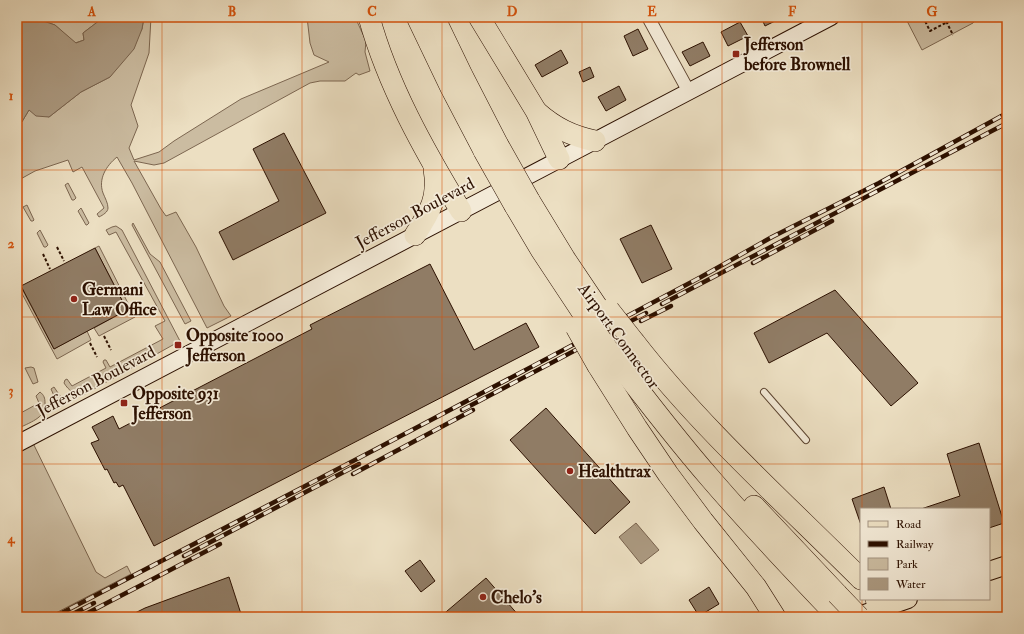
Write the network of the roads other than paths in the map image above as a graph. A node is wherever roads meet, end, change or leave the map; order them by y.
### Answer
1 (369, 17) edge
2 (417, 17) edge
3 (434, 17) edge
4 (479, 17) edge
5 (648, 17) edge
6 (831, 17) edge
7 (689, 92) junction
8 (536, 111) junction
9 (595, 140) junction
10 (491, 148) junction
11 (559, 159) junction
12 (434, 166) junction
13 (521, 207) junction
14 (461, 211) junction
15 (415, 235) junction
16 (594, 318) junction
17 (618, 353) junction
18 (764, 392) dead end
19 (806, 440) dead end
20 (17, 444) edge
21 (1007, 565) edge
22 (990, 571) edge
23 (857, 572) edge
24 (902, 600) edge
25 (878, 604) edge
26 (833, 605) edge
27 (775, 617) edge
28 (857, 617) edge

1 - 12 highway
2 - 10 highway, Airport Connector
3 - 10 highway, Airport Connector
4 - 8 highway
5 - 7 street
6 - 7 main road, Jefferson Boulevard
7 - 9 main road, Jefferson Boulevard
8 - 9 highway
8 - 11 highway
9 - 11 main road, Jefferson Boulevard
10 - 13 highway, Airport Connector, bridge
11 - 14 main road, Jefferson Boulevard
12 - 14 highway
12 - 15 highway
13 - 16 highway, Airport Connector
13 - 16 highway
14 - 15 main road, Jefferson Boulevard
15 - 20 main road, Jefferson Boulevard
16 - 17 highway, bridge
16 - 17 highway, Airport Connector
17 - 23 highway
17 - 26 highway, Airport Connector
17 - 27 highway
18 - 19 lane
21 - 22 main road
24 - 25 main road
25 - 28 main road
26 - 28 highway, Airport Connector, bridge

